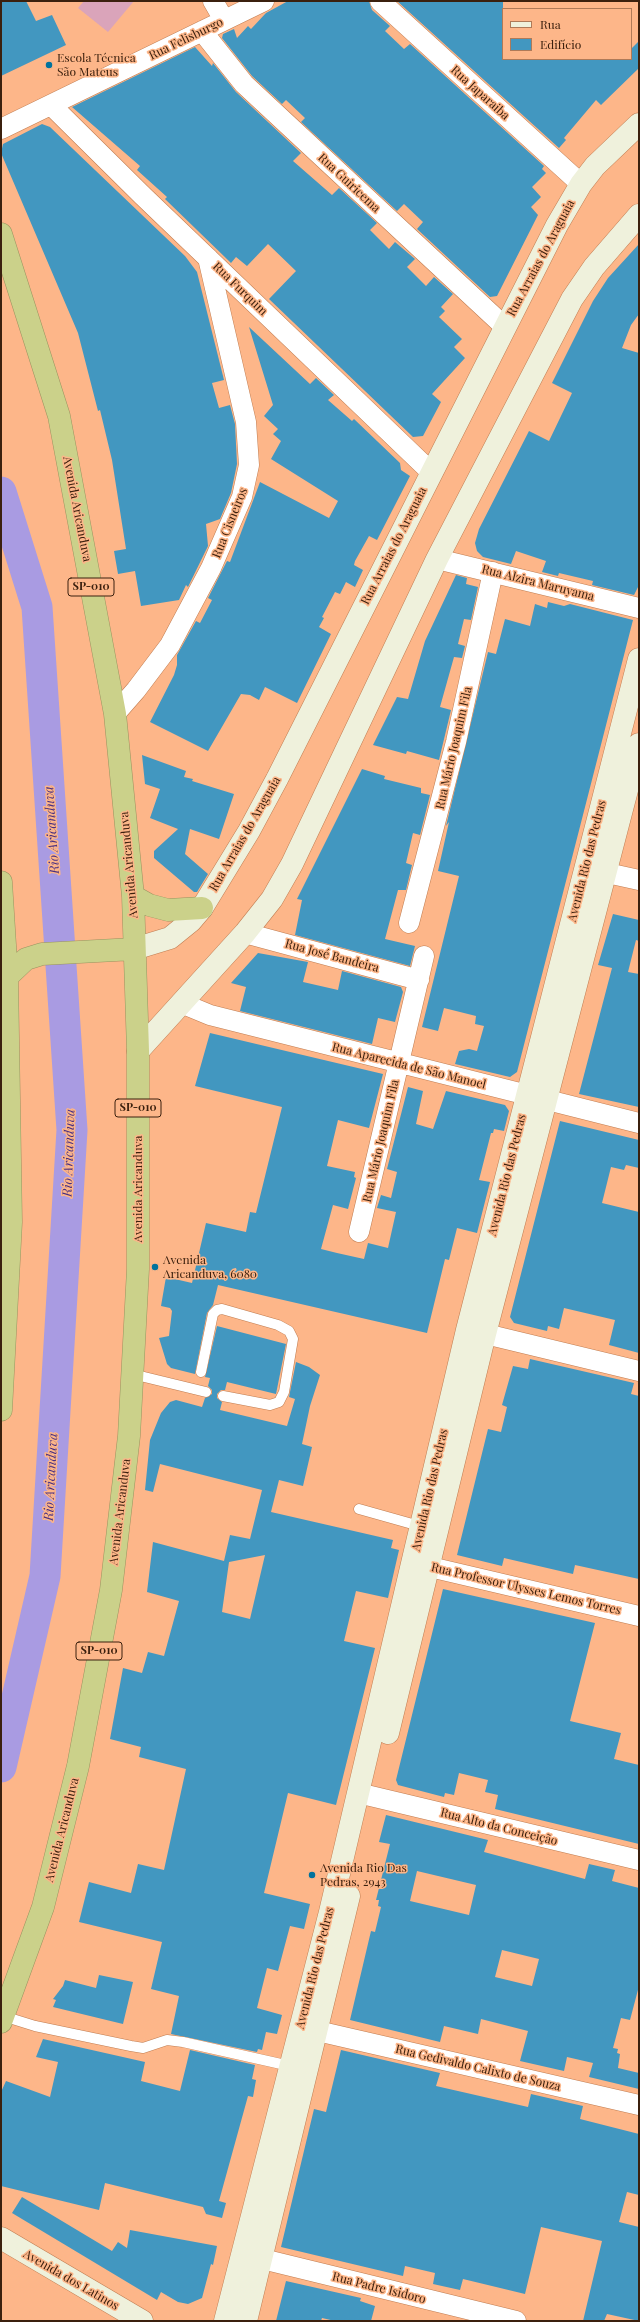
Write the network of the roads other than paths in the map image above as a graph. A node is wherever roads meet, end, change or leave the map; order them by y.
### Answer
1 (213, 1) edge
2 (264, 1) edge
3 (380, 1) edge
4 (224, 20) junction
5 (202, 31) junction
6 (51, 105) junction
7 (639, 124) edge
8 (1, 129) edge
9 (581, 184) junction
10 (639, 215) edge
11 (1, 234) edge
12 (208, 258) junction
13 (505, 327) junction
14 (431, 472) junction
15 (437, 559) junction
16 (493, 572) junction
17 (639, 608) edge
18 (639, 659) edge
19 (115, 714) junction
20 (639, 744) edge
21 (596, 870) junction
22 (639, 880) edge
23 (1, 882) edge
24 (133, 896) junction
25 (202, 908) junction
26 (409, 923) dead end
27 (245, 933) junction
28 (134, 948) junction
29 (424, 956) dead end
30 (7, 977) junction
31 (419, 980) junction
32 (181, 1003) junction
33 (5, 1041) edge
34 (138, 1051) junction
35 (399, 1064) junction
36 (537, 1098) junction
37 (639, 1123) edge
38 (6, 1166) edge
39 (6, 1221) edge
40 (359, 1232) dead end
41 (476, 1332) junction
42 (639, 1371) edge
43 (132, 1374) junction
44 (196, 1390) junction
45 (206, 1392) dead end
46 (223, 1396) dead end
47 (1, 1410) edge
48 (359, 1509) dead end
49 (429, 1529) junction
50 (421, 1565) junction
51 (639, 1616) edge
52 (365, 1794) junction
53 (639, 1860) edge
54 (2, 2019) edge
55 (309, 2028) junction
56 (290, 2066) junction
57 (639, 2105) edge
58 (1, 2238) edge
59 (252, 2257) junction
60 (481, 2317) edge
61 (142, 2321) edge
62 (225, 2321) edge
63 (246, 2321) edge
64 (516, 2321) edge

1 - 4 street
2 - 4 street, Rua Felisburgo
3 - 9 street, Rua Japaraiba
4 - 5 street, Rua Felisburgo
5 - 6 street, Rua Felisburgo
5 - 13 street, Rua Guiricema
6 - 8 street, Rua Felisburgo
6 - 12 street, Rua Furquim
7 - 9 main road, Rua Arraias do Araguaia
9 - 13 main road, Rua Arraias do Araguaia
10 - 15 main road
11 - 19 highway, Avenida Aricanduva / SP-010
12 - 14 street, Rua Furquim
12 - 19 street, Rua Cisneiros
13 - 14 main road, Rua Arraias do Araguaia
14 - 25 main road, Rua Arraias do Araguaia
15 - 16 street, Rua Alzira Maruyama
15 - 27 main road
16 - 17 street, Rua Alzira Maruyama
16 - 26 street, Rua Mário Joaquim Fila
18 - 21 main road, Avenida Rio das Pedras
19 - 24 highway, Avenida Aricanduva / SP-010
20 - 21 main road, Avenida Rio das Pedras
21 - 22 street
21 - 36 main road, Avenida Rio das Pedras
23 - 30 highway
24 - 25 highway
24 - 28 highway, Avenida Aricanduva / SP-010
25 - 28 main road, Rua Arraias do Araguaia
27 - 31 street, Rua José Bandeira
27 - 32 main road
28 - 30 highway
28 - 34 highway, Avenida Aricanduva / SP-010
29 - 31 street, Rua Mário Joaquim Fila
30 - 33 highway
31 - 35 street, Rua Mário Joaquim Fila
32 - 34 main road
32 - 35 street, Rua Aparecida de São Manoel
33 - 38 highway
34 - 43 highway, Avenida Aricanduva / SP-010
35 - 36 street, Rua Aparecida de São Manoel
35 - 40 street, Rua Mário Joaquim Fila
36 - 37 street, Rua Aparecida de São Manoel
36 - 41 main road, Avenida Rio das Pedras
38 - 39 highway
39 - 47 highway
41 - 42 street
41 - 49 main road, Avenida Rio das Pedras
43 - 44 lane
43 - 54 highway, Avenida Aricanduva / SP-010
44 - 45 lane
44 - 46 lane
48 - 49 lane
49 - 50 main road, Avenida Rio das Pedras
50 - 51 street, Rua Professor Ulysses Lemos Torres
50 - 52 main road, Avenida Rio das Pedras
52 - 53 street, Rua Alto da Conceição
52 - 55 main road, Avenida Rio das Pedras
54 - 56 lane
55 - 56 main road, Avenida Rio das Pedras
55 - 57 street, Rua Gedivaldo Calixto de Souza
55 - 59 main road, Avenida Rio das Pedras
56 - 59 main road, Avenida Rio das Pedras
58 - 61 main road, Avenida dos Latinos
59 - 60 street, Rua Padre Isidoro
59 - 62 main road, Avenida Rio das Pedras
59 - 63 main road, Avenida Rio das Pedras
60 - 64 street, Rua Padre Isidoro

